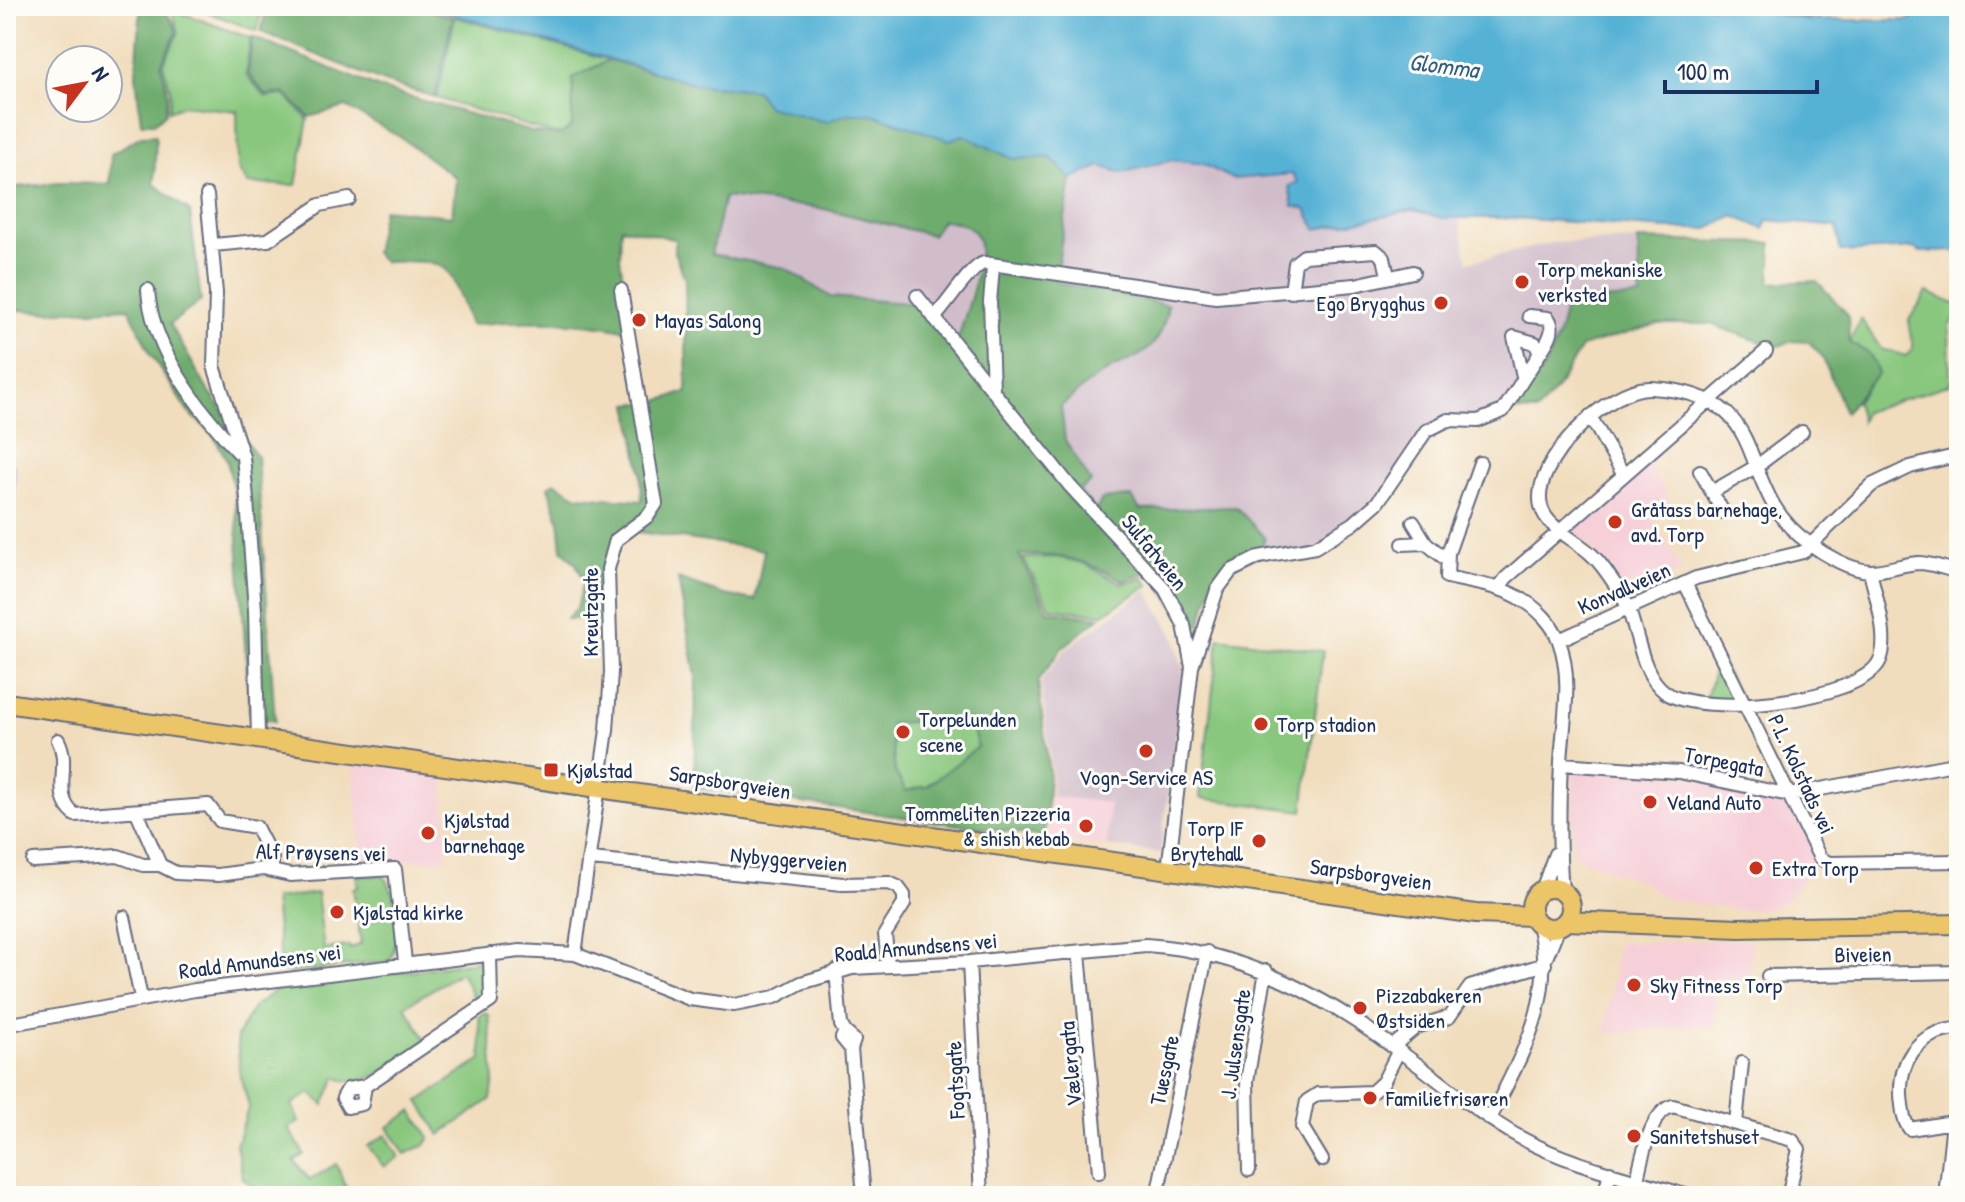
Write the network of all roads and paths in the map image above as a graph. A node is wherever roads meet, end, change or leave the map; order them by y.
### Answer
1 (207, 195) dead end
2 (349, 199) dead end
3 (213, 245) junction
4 (993, 267) junction
5 (1413, 272) dead end
6 (1388, 276) junction
7 (148, 290) dead end
8 (621, 290) dead end
9 (1291, 292) junction
10 (917, 296) dead end
11 (1529, 316) dead end
12 (934, 318) junction
13 (1766, 351) dead end
14 (1540, 353) junction
15 (1523, 376) junction
16 (993, 391) junction
17 (1710, 400) junction
18 (1590, 416) junction
19 (1802, 432) dead end
20 (1959, 455) edge
21 (243, 457) junction
22 (1480, 463) dead end
23 (1757, 466) junction
24 (1700, 471) dead end
25 (1623, 474) junction
26 (1712, 492) junction
27 (1723, 512) dead end
28 (1413, 522) dead end
29 (1561, 530) junction
30 (1426, 543) junction
31 (1403, 544) dead end
32 (1810, 544) junction
33 (1447, 560) junction
34 (1870, 571) junction
35 (1959, 572) edge
36 (1685, 583) junction
37 (1498, 589) junction
38 (1629, 607) junction
39 (1559, 640) junction
40 (1192, 667) junction
41 (6, 703) edge
42 (1748, 706) junction
43 (258, 737) junction
44 (58, 740) dead end
45 (1959, 763) edge
46 (1561, 764) junction
47 (599, 787) junction
48 (1789, 795) junction
49 (137, 812) junction
50 (1557, 847) junction
51 (591, 859) junction
52 (33, 861) dead end
53 (1959, 861) edge
54 (160, 865) junction
55 (272, 869) junction
56 (1168, 870) junction
57 (1538, 892) junction
58 (1565, 894) junction
59 (1446, 908) junction
60 (124, 917) dead end
61 (1535, 920) junction
62 (1646, 922) junction
63 (1562, 923) junction
64 (1959, 924) edge
65 (1207, 952) junction
66 (1079, 953) junction
67 (490, 954) junction
68 (575, 954) junction
69 (1546, 961) junction
70 (405, 962) junction
71 (969, 962) junction
72 (888, 965) junction
73 (836, 971) junction
74 (1266, 971) junction
75 (1959, 972) edge
76 (1768, 976) dead end
77 (141, 998) junction
78 (6, 1025) edge
79 (1959, 1029) edge
80 (1396, 1048) junction
81 (1742, 1063) dead end
82 (365, 1086) dead end
83 (1490, 1119) junction
84 (1956, 1121) edge
85 (1736, 1123) junction
86 (1322, 1160) dead end
87 (1249, 1170) dead end
88 (1099, 1172) dead end
89 (1610, 1172) junction
90 (1637, 1180) junction
91 (1684, 1195) edge
92 (864, 1196) edge
93 (981, 1196) edge
94 (1157, 1196) edge
95 (1604, 1196) edge
96 (1788, 1196) edge
97 (1945, 1196) edge

1 - 3 street
2 - 3 street
3 - 21 street
4 - 9 street
4 - 12 street
4 - 16 street
5 - 6 street
6 - 9 street
6 - 9 street
7 - 21 street
8 - 47 street, Kreutzgate
10 - 12 street, Sulfatveien
11 - 14 street
12 - 16 street, Sulfatveien
13 - 17 street
14 - 15 street
14 - 15 street
15 - 40 street
16 - 40 street, Sulfatveien
17 - 18 street
17 - 23 street
17 - 25 street
18 - 25 street
18 - 29 street
19 - 23 street
20 - 32 street, Konvallveien
21 - 43 street
22 - 33 street
23 - 26 street
23 - 32 street
24 - 26 street
25 - 29 street
26 - 27 street
28 - 30 street
29 - 37 street
29 - 38 street
30 - 31 street
30 - 33 street
32 - 34 street
32 - 36 street, Konvallveien
33 - 37 street
34 - 35 street
34 - 42 street
36 - 38 street, Konvallveien
36 - 42 street, P.L. Kolstads vei
37 - 39 street
38 - 39 street, Konvallveien
38 - 42 street
39 - 46 street
40 - 56 street, Sulfatveien
41 - 43 highway, Sarpsborgveien
42 - 48 street, P.L. Kolstads vei
43 - 47 highway, Sarpsborgveien
44 - 49 street
45 - 48 street, Torpegata
46 - 48 street, Torpegata
46 - 50 street
47 - 51 street, Kreutzgate
47 - 56 highway, Sarpsborgveien
48 - 53 street, P.L. Kolstads vei
49 - 54 street
49 - 55 street
50 - 57 street
50 - 58 street
51 - 68 street, Kreutzgate
51 - 72 street, Nybyggerveien
52 - 54 street, Alf Prøysens vei
54 - 55 street, Alf Prøysens vei
55 - 70 street, Alf Prøysens vei
56 - 59 highway, Sarpsborgveien
57 - 58 highway
57 - 59 highway, Sarpsborgveien
57 - 61 highway
58 - 62 highway
58 - 63 highway
59 - 61 highway, Sarpsborgveien
60 - 77 street
61 - 63 highway
61 - 69 street
62 - 63 highway
62 - 64 highway
63 - 69 street
65 - 66 street, Roald Amundsens vei
65 - 74 street, Roald Amundsens vei
65 - 94 street, Tuesgate
66 - 71 street, Roald Amundsens vei
66 - 88 street, Vælergata
67 - 68 street, Roald Amundsens vei
67 - 70 street, Roald Amundsens vei
67 - 82 street
68 - 73 street, Roald Amundsens vei
69 - 80 street
69 - 83 street
70 - 77 street, Roald Amundsens vei
71 - 72 street, Roald Amundsens vei
71 - 93 street, Fogtsgate
72 - 73 street, Roald Amundsens vei
73 - 92 street
74 - 80 street, Roald Amundsens vei
74 - 87 street, J. Julsensgate
75 - 76 street, Biveien
77 - 78 street, Roald Amundsens vei
79 - 84 street
80 - 83 street, Roald Amundsens vei
80 - 86 street
81 - 85 street
83 - 89 street, Roald Amundsens vei
84 - 97 street
85 - 90 street
85 - 96 street
89 - 90 street, Roald Amundsens vei
89 - 95 street
90 - 91 street, Roald Amundsens vei

